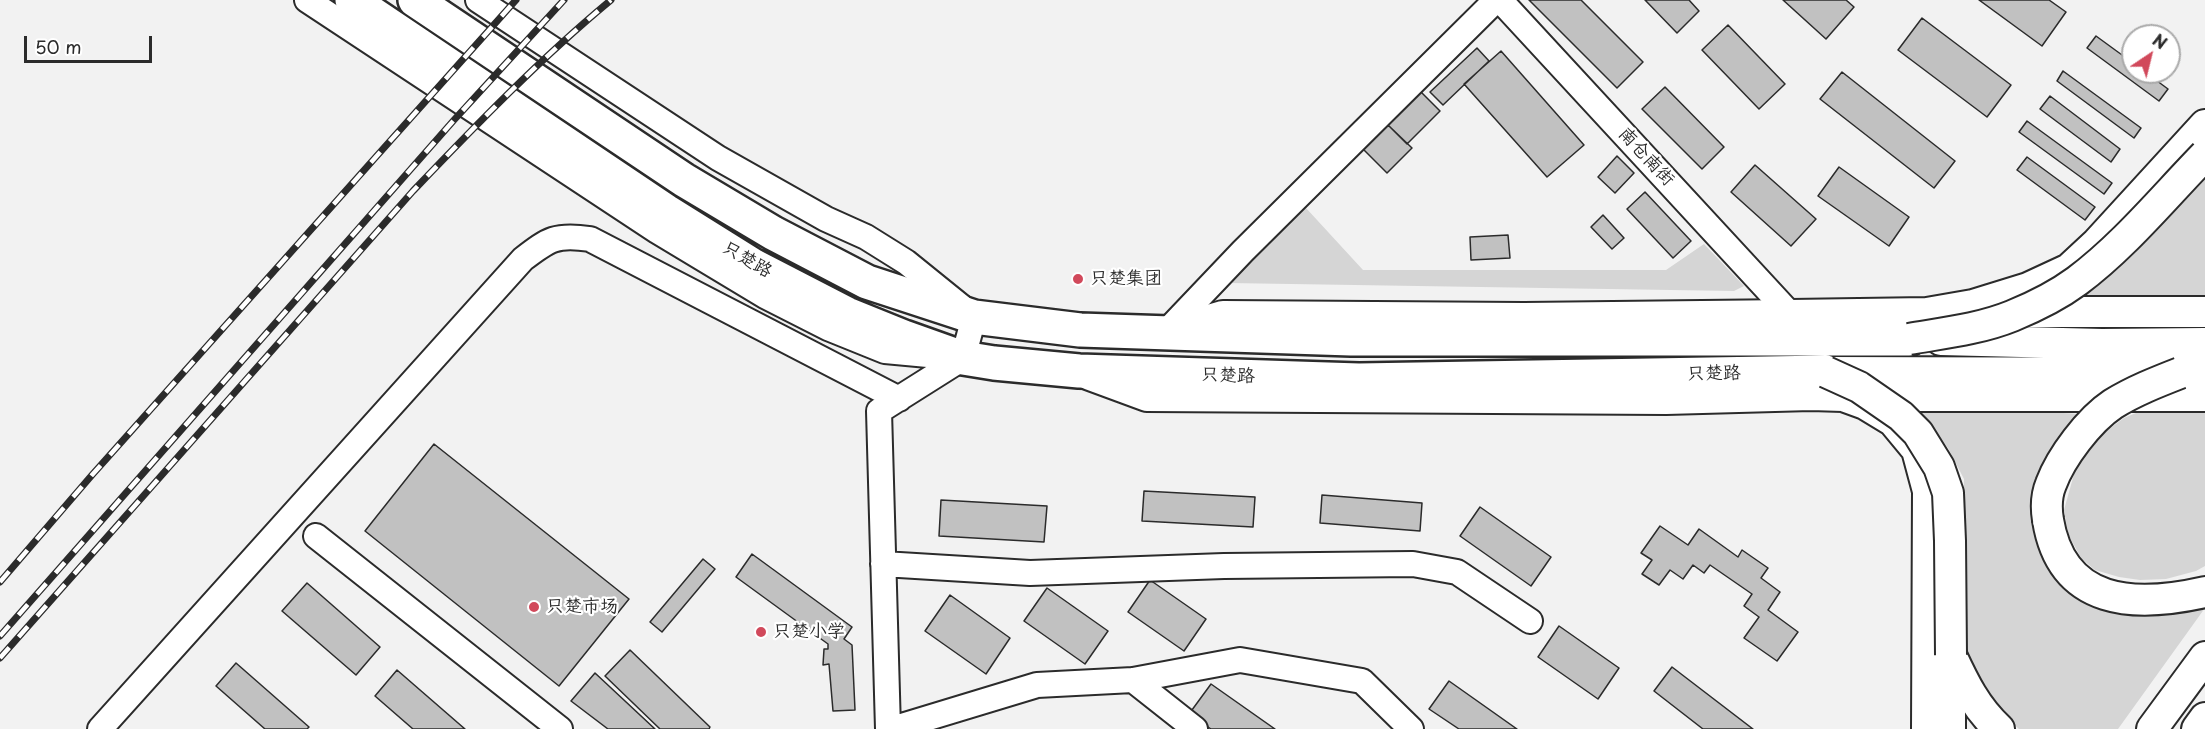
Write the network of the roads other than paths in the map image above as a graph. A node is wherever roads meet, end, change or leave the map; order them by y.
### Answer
1 (308, 0) edge
2 (352, 0) edge
3 (415, 0) edge
4 (478, 0) edge
5 (1498, 0) edge
6 (2205, 125) edge
7 (2205, 155) edge
8 (2205, 312) edge
9 (1791, 315) junction
10 (974, 317) junction
11 (1918, 326) junction
12 (1164, 334) junction
13 (2205, 344) edge
14 (963, 358) junction
15 (1079, 371) junction
16 (2193, 373) edge
17 (1834, 384) junction
18 (2205, 396) edge
19 (899, 399) junction
20 (316, 536) dead end
21 (883, 564) junction
22 (2205, 592) edge
23 (1530, 621) dead end
24 (1950, 655) junction
25 (2205, 657) edge
26 (1132, 680) junction
27 (100, 729) edge
28 (560, 729) edge
29 (890, 729) edge
30 (1195, 729) edge
31 (1411, 729) edge
32 (1927, 729) edge
33 (1950, 729) edge
34 (1999, 729) edge
35 (2152, 729) edge

1 - 14 street
2 - 14 highway, 只楚路
3 - 10 highway, 只楚路
4 - 10 street
5 - 9 street, 南仓南街
5 - 12 street
6 - 11 main road
7 - 11 main road, bridge
8 - 11 main road
9 - 11 main road
9 - 12 main road
10 - 12 highway, 只楚路
10 - 14 street
11 - 12 highway, 只楚路
11 - 13 main road, 只楚路, bridge
14 - 15 highway, 只楚路
14 - 19 street
15 - 17 highway, 只楚路
15 - 17 main road
16 - 17 main road, 只楚路, bridge
16 - 22 main road, bridge
17 - 18 main road
17 - 24 main road, bridge
17 - 32 main road
19 - 21 street
19 - 27 street
20 - 28 street
21 - 23 street
21 - 29 street
24 - 33 main road
24 - 34 main road
25 - 35 main road
26 - 29 street
26 - 30 street
26 - 31 street

